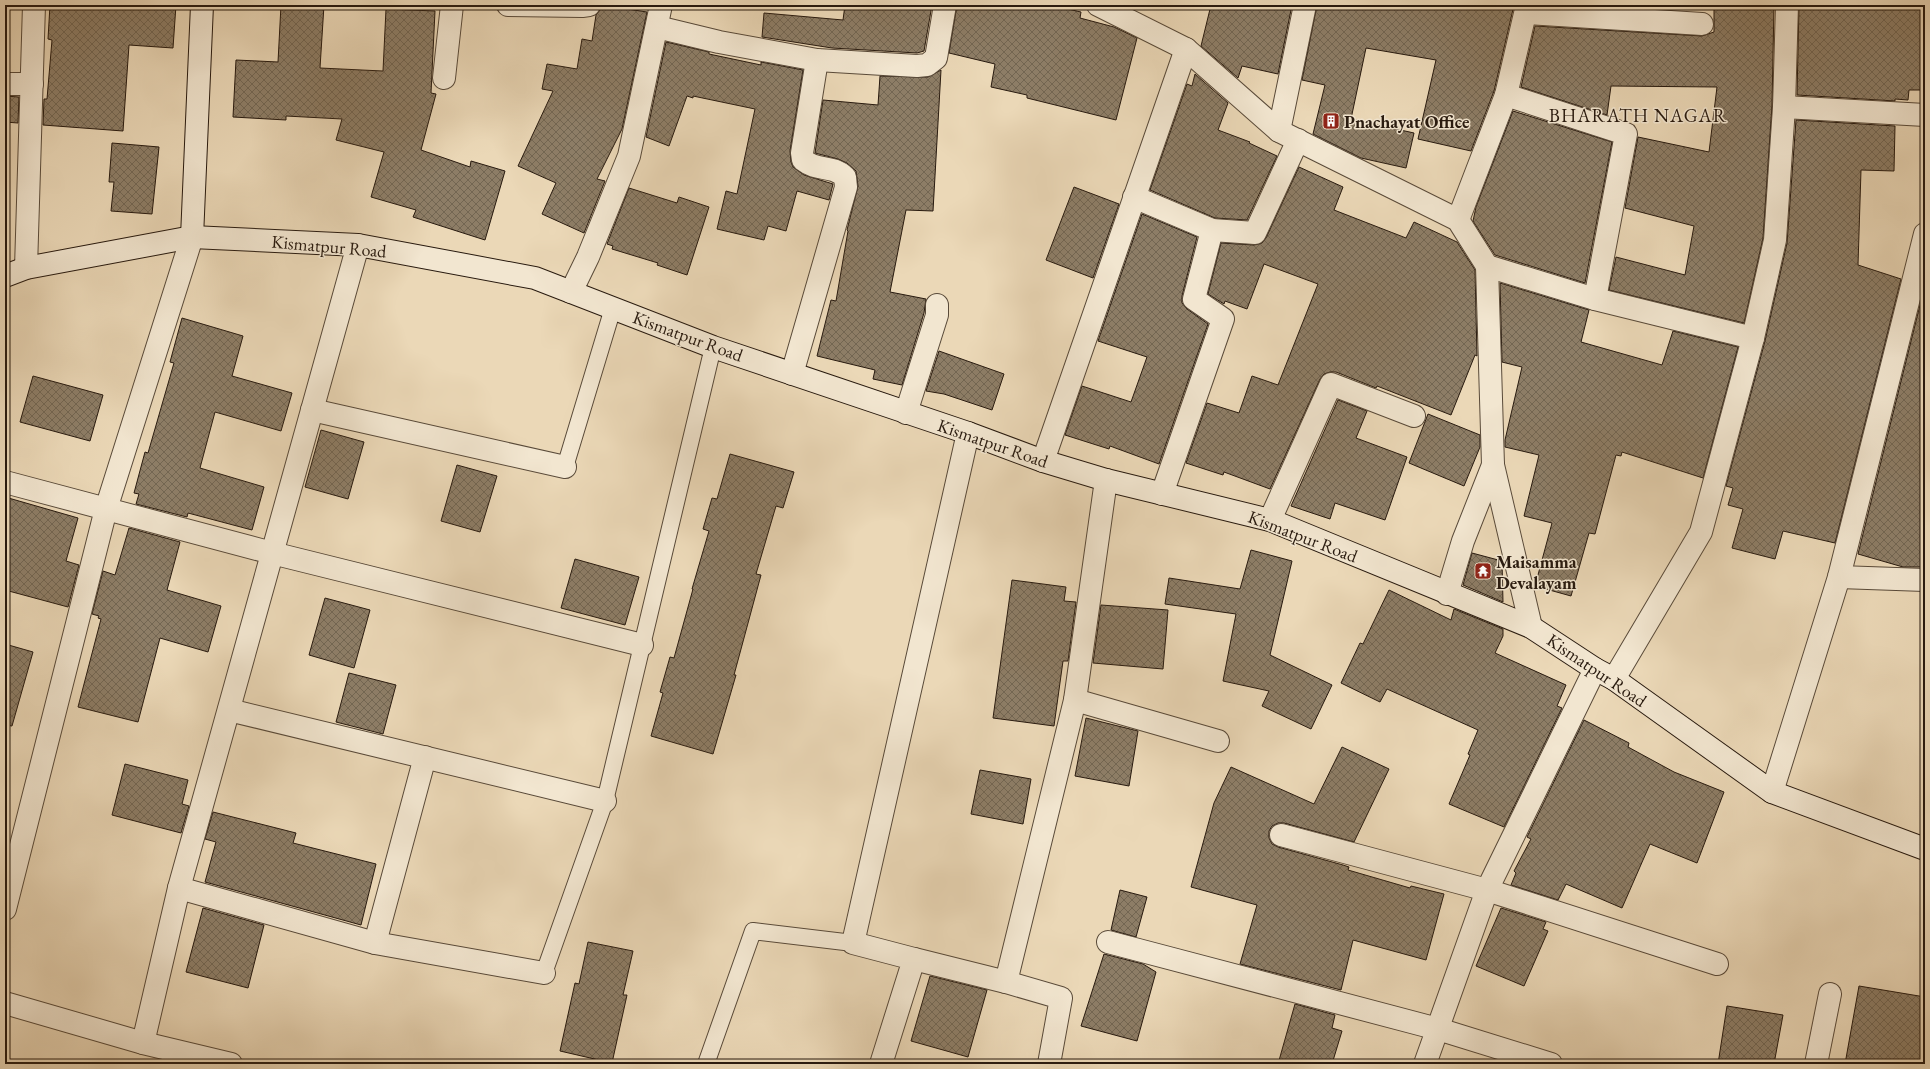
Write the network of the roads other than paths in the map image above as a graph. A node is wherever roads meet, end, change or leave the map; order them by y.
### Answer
1 (34, 5) edge
2 (202, 5) edge
3 (452, 5) edge
4 (508, 5) edge
5 (661, 5) edge
6 (945, 5) edge
7 (1098, 5) edge
8 (1305, 5) edge
9 (1787, 5) edge
10 (584, 6) edge
11 (1527, 9) edge
12 (1702, 24) dead end
13 (657, 27) junction
14 (1186, 49) junction
15 (817, 60) junction
16 (444, 78) dead end
17 (5, 84) edge
18 (32, 84) junction
19 (1506, 95) junction
20 (1784, 108) junction
21 (1925, 115) edge
22 (1289, 135) junction
23 (1134, 198) junction
24 (1458, 220) junction
25 (1212, 230) junction
26 (1925, 234) edge
27 (192, 237) junction
28 (358, 245) junction
29 (1486, 266) junction
30 (26, 268) junction
31 (5, 276) edge
32 (571, 292) junction
33 (1595, 299) junction
34 (937, 305) dead end
35 (613, 308) junction
36 (1753, 338) junction
37 (713, 347) junction
38 (792, 374) junction
39 (312, 410) junction
40 (906, 412) junction
41 (1414, 416) dead end
42 (968, 434) junction
43 (1043, 461) junction
44 (1493, 465) junction
45 (565, 468) joint
46 (1106, 480) junction
47 (5, 482) edge
48 (1162, 494) junction
49 (106, 509) junction
50 (1270, 520) junction
51 (272, 553) junction
52 (1839, 577) junction
53 (1925, 580) edge
54 (1447, 594) junction
55 (1531, 626) junction
56 (642, 645) junction
57 (1595, 669) junction
58 (1614, 679) junction
59 (1075, 700) junction
60 (229, 710) junction
61 (1218, 741) dead end
62 (425, 757) junction
63 (1772, 792) junction
64 (605, 801) junction
65 (1281, 835) dead end
66 (1925, 849) edge
67 (179, 888) junction
68 (1487, 890) junction
69 (5, 909) edge
70 (1108, 942) dead end
71 (375, 943) junction
72 (853, 943) junction
73 (914, 959) junction
74 (1717, 964) dead end
75 (544, 973) joint
76 (1006, 982) junction
77 (1830, 994) dead end
78 (5, 1003) edge
79 (1438, 1029) junction
80 (143, 1042) junction
81 (231, 1064) edge
82 (706, 1064) edge
83 (881, 1064) edge
84 (1049, 1064) edge
85 (1425, 1064) edge
86 (1550, 1064) edge
87 (1816, 1064) edge

1 - 18 street
2 - 27 street
3 - 16 street
4 - 10 street
5 - 13 street
6 - 15 street
7 - 14 street
8 - 22 street
9 - 20 street
11 - 12 street
11 - 19 street
13 - 15 street
13 - 32 street
14 - 22 street
14 - 23 street
15 - 38 street
17 - 18 street
18 - 30 street
19 - 24 street
19 - 33 street
20 - 21 street
20 - 36 street
22 - 24 street
22 - 25 street
23 - 25 street
23 - 43 street
24 - 29 street
25 - 48 street
26 - 52 street
27 - 28 street, Kismatpur Road
27 - 30 street, Kismatpur Road
27 - 49 street
28 - 32 street, Kismatpur Road
28 - 39 street
29 - 33 street
29 - 44 street
30 - 31 street, Kismatpur Road
32 - 35 street, Kismatpur Road
33 - 36 street
34 - 40 street
35 - 37 street, Kismatpur Road
35 - 45 lane
36 - 58 street
37 - 38 street, Kismatpur Road
37 - 56 lane
38 - 40 street, Kismatpur Road
39 - 45 street
39 - 51 street
40 - 42 street, Kismatpur Road
41 - 50 street
42 - 43 street, Kismatpur Road
42 - 72 street
43 - 46 street, Kismatpur Road
44 - 54 street
44 - 55 street
46 - 48 street, Kismatpur Road
46 - 59 street
47 - 49 street
48 - 50 street, Kismatpur Road
49 - 51 street
49 - 69 street
50 - 54 street, Kismatpur Road
51 - 56 street
51 - 60 street
52 - 53 street
52 - 63 street
54 - 55 street, Kismatpur Road
55 - 57 street, Kismatpur Road
56 - 64 lane
57 - 58 street, Kismatpur Road
57 - 68 street
58 - 63 street, Kismatpur Road
59 - 61 street
59 - 76 street
60 - 62 street
60 - 67 street
62 - 64 street
62 - 71 street
63 - 66 street, Kismatpur Road
64 - 75 lane
65 - 68 street
67 - 71 street
67 - 80 street
68 - 74 street
68 - 79 street
70 - 79 street
71 - 75 street
72 - 73 street
72 - 82 lane
73 - 76 street
73 - 83 street
76 - 84 street
77 - 87 street
78 - 80 street
79 - 85 street
79 - 86 street
80 - 81 street

